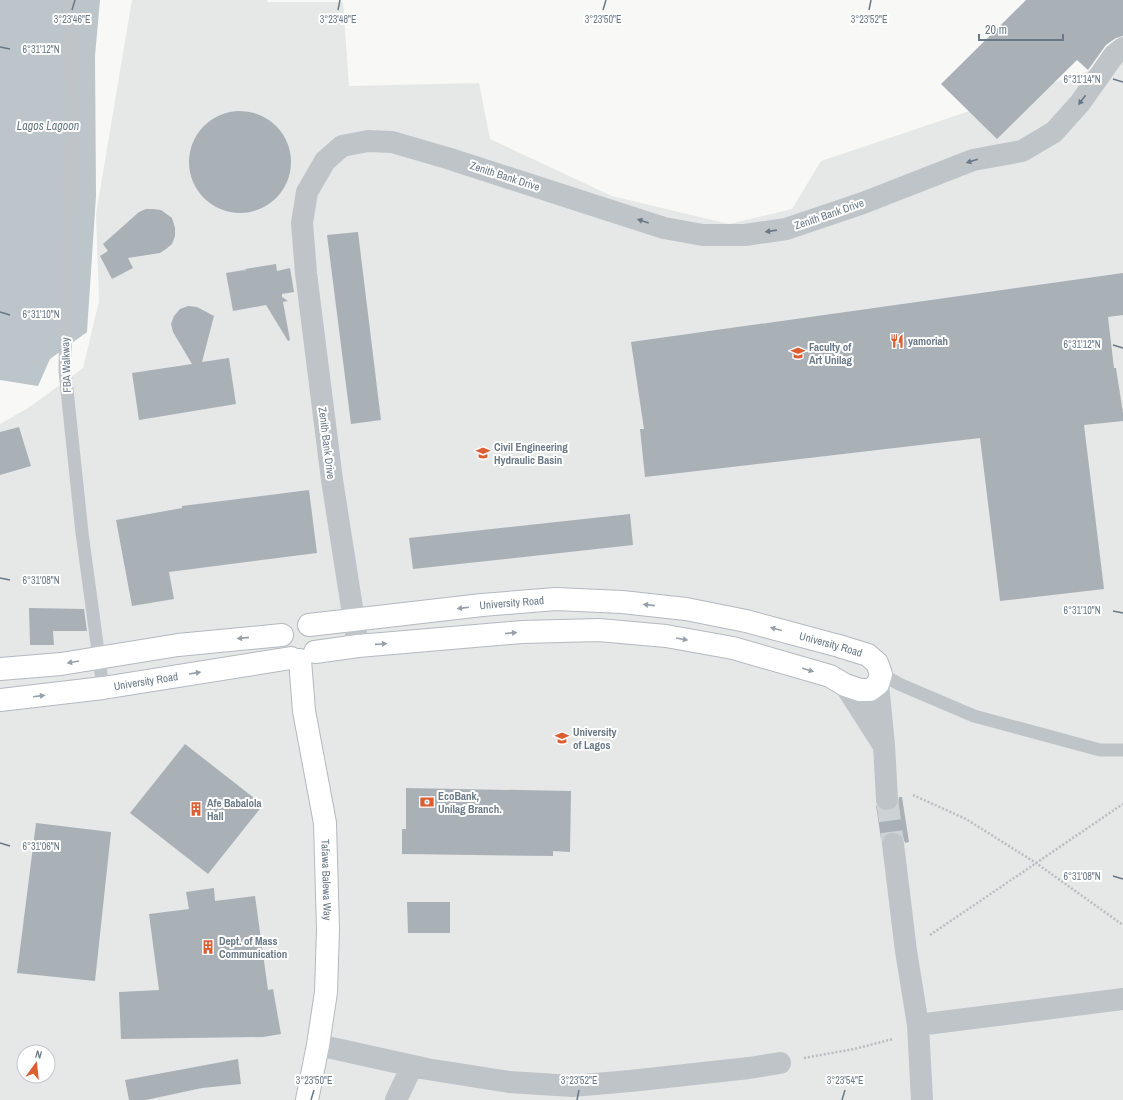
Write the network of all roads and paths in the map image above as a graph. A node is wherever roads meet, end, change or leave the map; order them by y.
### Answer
1 (69, 0) edge
2 (1123, 48) edge
3 (354, 619) junction
4 (309, 625) junction
5 (282, 635) junction
6 (358, 646) junction
7 (302, 656) junction
8 (100, 657) junction
9 (0, 669) edge
10 (879, 679) junction
11 (845, 685) junction
12 (103, 688) junction
13 (0, 700) edge
14 (884, 745) junction
15 (1123, 750) edge
16 (886, 791) joint
17 (1123, 804) edge
18 (893, 844) tunnel mouth
19 (1036, 863) junction
20 (1123, 925) edge
21 (906, 951) junction
22 (1123, 999) edge
23 (918, 1025) junction
24 (318, 1045) junction
25 (780, 1063) joint
26 (412, 1066) junction
27 (307, 1100) edge
28 (396, 1100) edge
29 (922, 1100) edge

1 - 8 lane, FBA Walkway
2 -> 3 street, Zenith Bank Drive
3 - 4 main road, University Road
3 - 6 street, Zenith Bank Drive
10 -> 3 main road, University Road
4 - 5 main road
4 - 7 main road
5 - 7 main road
5 -> 8 main road
6 - 7 main road, University Road
6 -> 11 main road, University Road
12 -> 7 main road, University Road
7 - 24 main road, Tafawa Balewa Way
8 -> 9 main road
8 - 12 lane, FBA Walkway
10 - 11 main road, University Road
10 - 14 street
10 - 15 lane
11 - 14 street
13 -> 12 main road, University Road
14 - 16 street
16 - 19 path
17 - 19 path
18 - 21 street
19 - 20 path
19 - 21 path
21 - 23 street
22 - 23 street
23 - 25 path
23 - 29 street
24 - 26 street
24 - 27 main road, Tafawa Balewa Way
25 - 26 street
26 - 28 street

